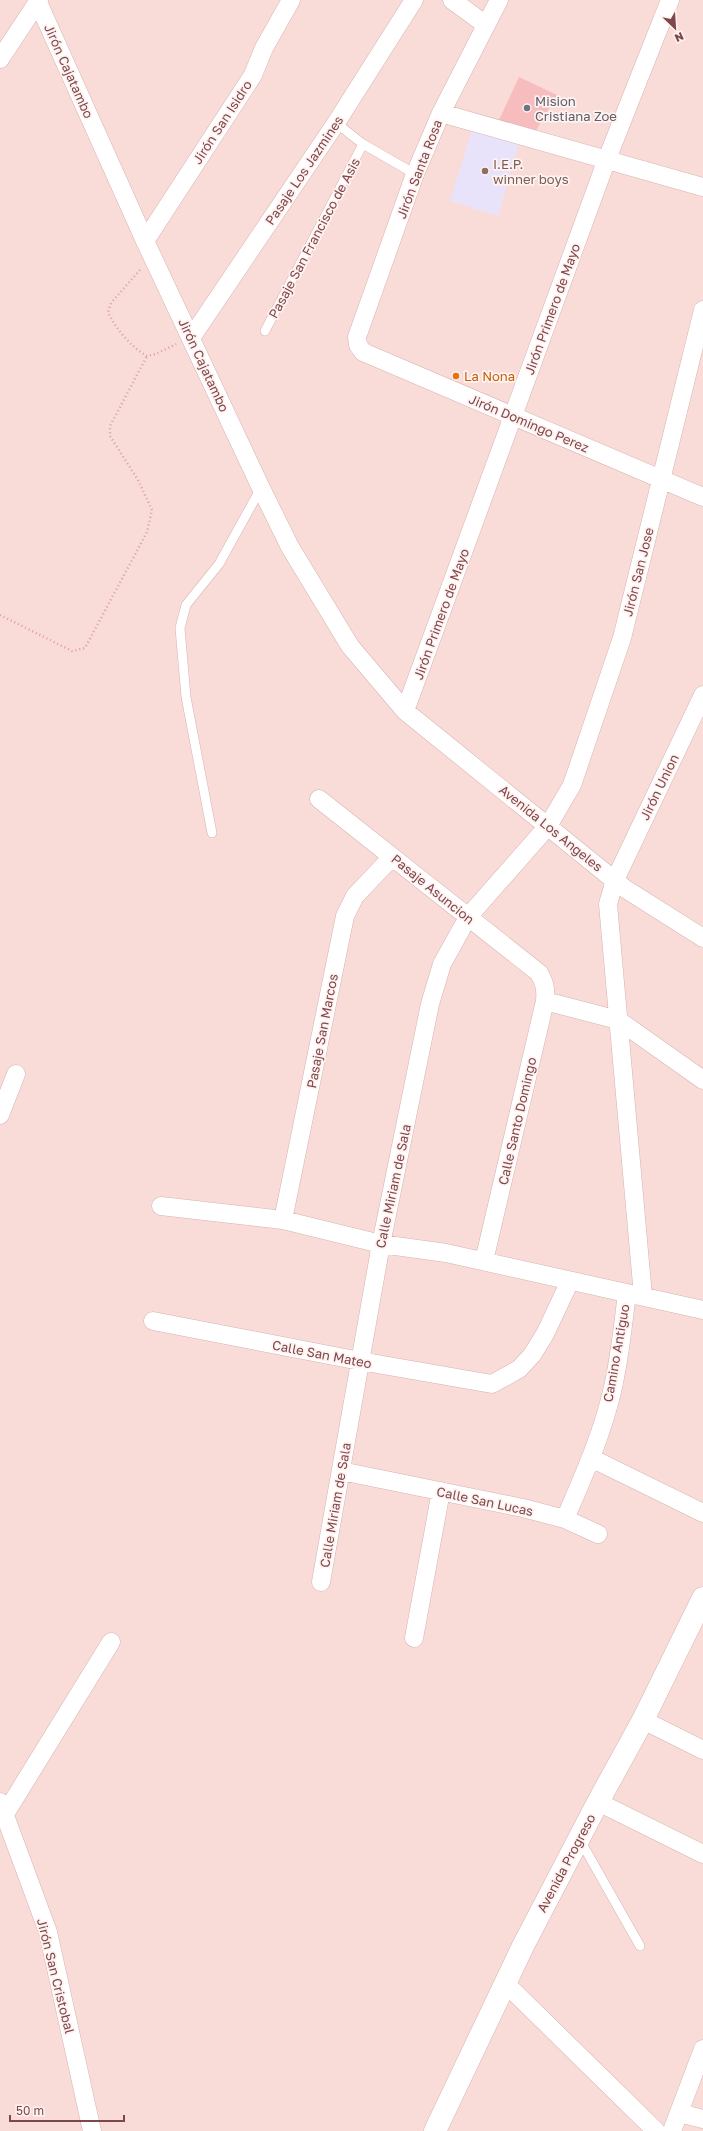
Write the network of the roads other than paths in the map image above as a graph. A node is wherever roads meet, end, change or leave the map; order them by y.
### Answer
1 (291, 0) edge
2 (414, 0) edge
3 (452, 0) edge
4 (499, 0) edge
5 (670, 0) edge
6 (38, 1) edge
7 (486, 25) junction
8 (0, 59) edge
9 (441, 113) junction
10 (336, 123) junction
11 (363, 144) junction
12 (607, 159) junction
13 (415, 174) junction
14 (703, 187) edge
15 (149, 248) junction
16 (703, 310) edge
17 (265, 331) dead end
18 (191, 338) junction
19 (358, 346) joint
20 (514, 415) junction
21 (662, 480) junction
22 (261, 488) junction
23 (703, 497) edge
24 (703, 695) edge
25 (405, 710) junction
26 (319, 799) dead end
27 (548, 826) junction
28 (212, 833) dead end
29 (392, 856) junction
30 (615, 880) junction
31 (468, 917) junction
32 (703, 938) edge
33 (544, 981) joint
34 (545, 1001) junction
35 (618, 1020) junction
36 (16, 1074) dead end
37 (703, 1080) edge
38 (0, 1115) edge
39 (161, 1206) dead end
40 (284, 1220) junction
41 (380, 1244) junction
42 (484, 1261) junction
43 (570, 1281) junction
44 (635, 1295) junction
45 (703, 1310) edge
46 (153, 1321) dead end
47 (360, 1361) junction
48 (591, 1458) junction
49 (341, 1471) junction
50 (440, 1490) junction
51 (703, 1513) edge
52 (565, 1519) junction
53 (598, 1534) dead end
54 (321, 1582) dead end
55 (703, 1598) edge
56 (414, 1638) dead end
57 (111, 1642) dead end
58 (644, 1720) junction
59 (703, 1750) edge
60 (598, 1802) junction
61 (2, 1808) edge
62 (580, 1839) junction
63 (703, 1854) edge
64 (640, 1946) dead end
65 (505, 1983) junction
66 (703, 2049) edge
67 (679, 2113) junction
68 (703, 2120) edge
69 (92, 2131) edge
70 (435, 2131) edge
71 (656, 2131) edge
72 (672, 2131) edge

1 - 15 street, Jirón San Isidro
2 - 10 street, Pasaje Los Jazmines
3 - 7 street
4 - 7 street, Jirón Santa Rosa
5 - 12 street, Jirón Primero de Mayo
6 - 8 street
6 - 15 street, Jirón Cajatambo
7 - 9 street, Jirón Santa Rosa
9 - 12 street
9 - 13 street, Jirón Santa Rosa
10 - 11 lane
10 - 18 street, Pasaje Los Jazmines
11 - 13 lane
11 - 17 lane, Pasaje San Francisco de Asis
12 - 14 street
12 - 20 street, Jirón Primero de Mayo
13 - 19 street, Jirón Santa Rosa
15 - 18 street, Jirón Cajatambo
16 - 21 street, Jirón San Jose
18 - 22 street, Jirón Cajatambo
19 - 20 street, Jirón Domingo Perez
20 - 21 street, Jirón Domingo Perez
20 - 25 street, Jirón Primero de Mayo
21 - 23 street, Jirón Domingo Perez
21 - 27 street, Jirón San Jose
22 - 25 street, Jirón Cajatambo
22 - 28 lane
24 - 30 street, Jirón Union
25 - 27 street, Avenida Los Angeles
26 - 29 street, Pasaje Asuncion
27 - 30 street, Avenida Los Angeles
27 - 31 street, Calle Miriam de Sala
29 - 31 street, Pasaje Asuncion
29 - 40 street, Pasaje San Marcos
30 - 32 street, Avenida Los Angeles
30 - 35 street, Jirón Union
31 - 33 street, Pasaje Asuncion
31 - 41 street, Calle Miriam de Sala
33 - 34 street, Calle Santo Domingo
34 - 35 street
34 - 42 street, Calle Santo Domingo
35 - 37 street
35 - 44 street, Camino Antiguo
36 - 38 street
39 - 40 street
40 - 41 street
41 - 42 street
41 - 47 street, Calle Miriam de Sala
42 - 43 street
43 - 44 street
43 - 47 street, Calle San Mateo
44 - 45 street
44 - 48 street, Camino Antiguo
46 - 47 street, Calle San Mateo
47 - 49 street, Calle Miriam de Sala
48 - 51 street
48 - 52 street
49 - 50 street, Calle San Lucas
49 - 54 street, Calle Miriam de Sala
50 - 52 street, Calle San Lucas
50 - 56 street
52 - 53 street, Calle San Lucas
55 - 58 street, Avenida Progreso
57 - 61 street
58 - 59 street
58 - 60 street, Avenida Progreso
60 - 62 street, Avenida Progreso
60 - 63 street
61 - 69 street, Jirón San Cristobal
62 - 64 lane
62 - 65 street, Avenida Progreso
65 - 70 street, Avenida Progreso
65 - 71 street
66 - 67 street
67 - 68 street
67 - 72 street

